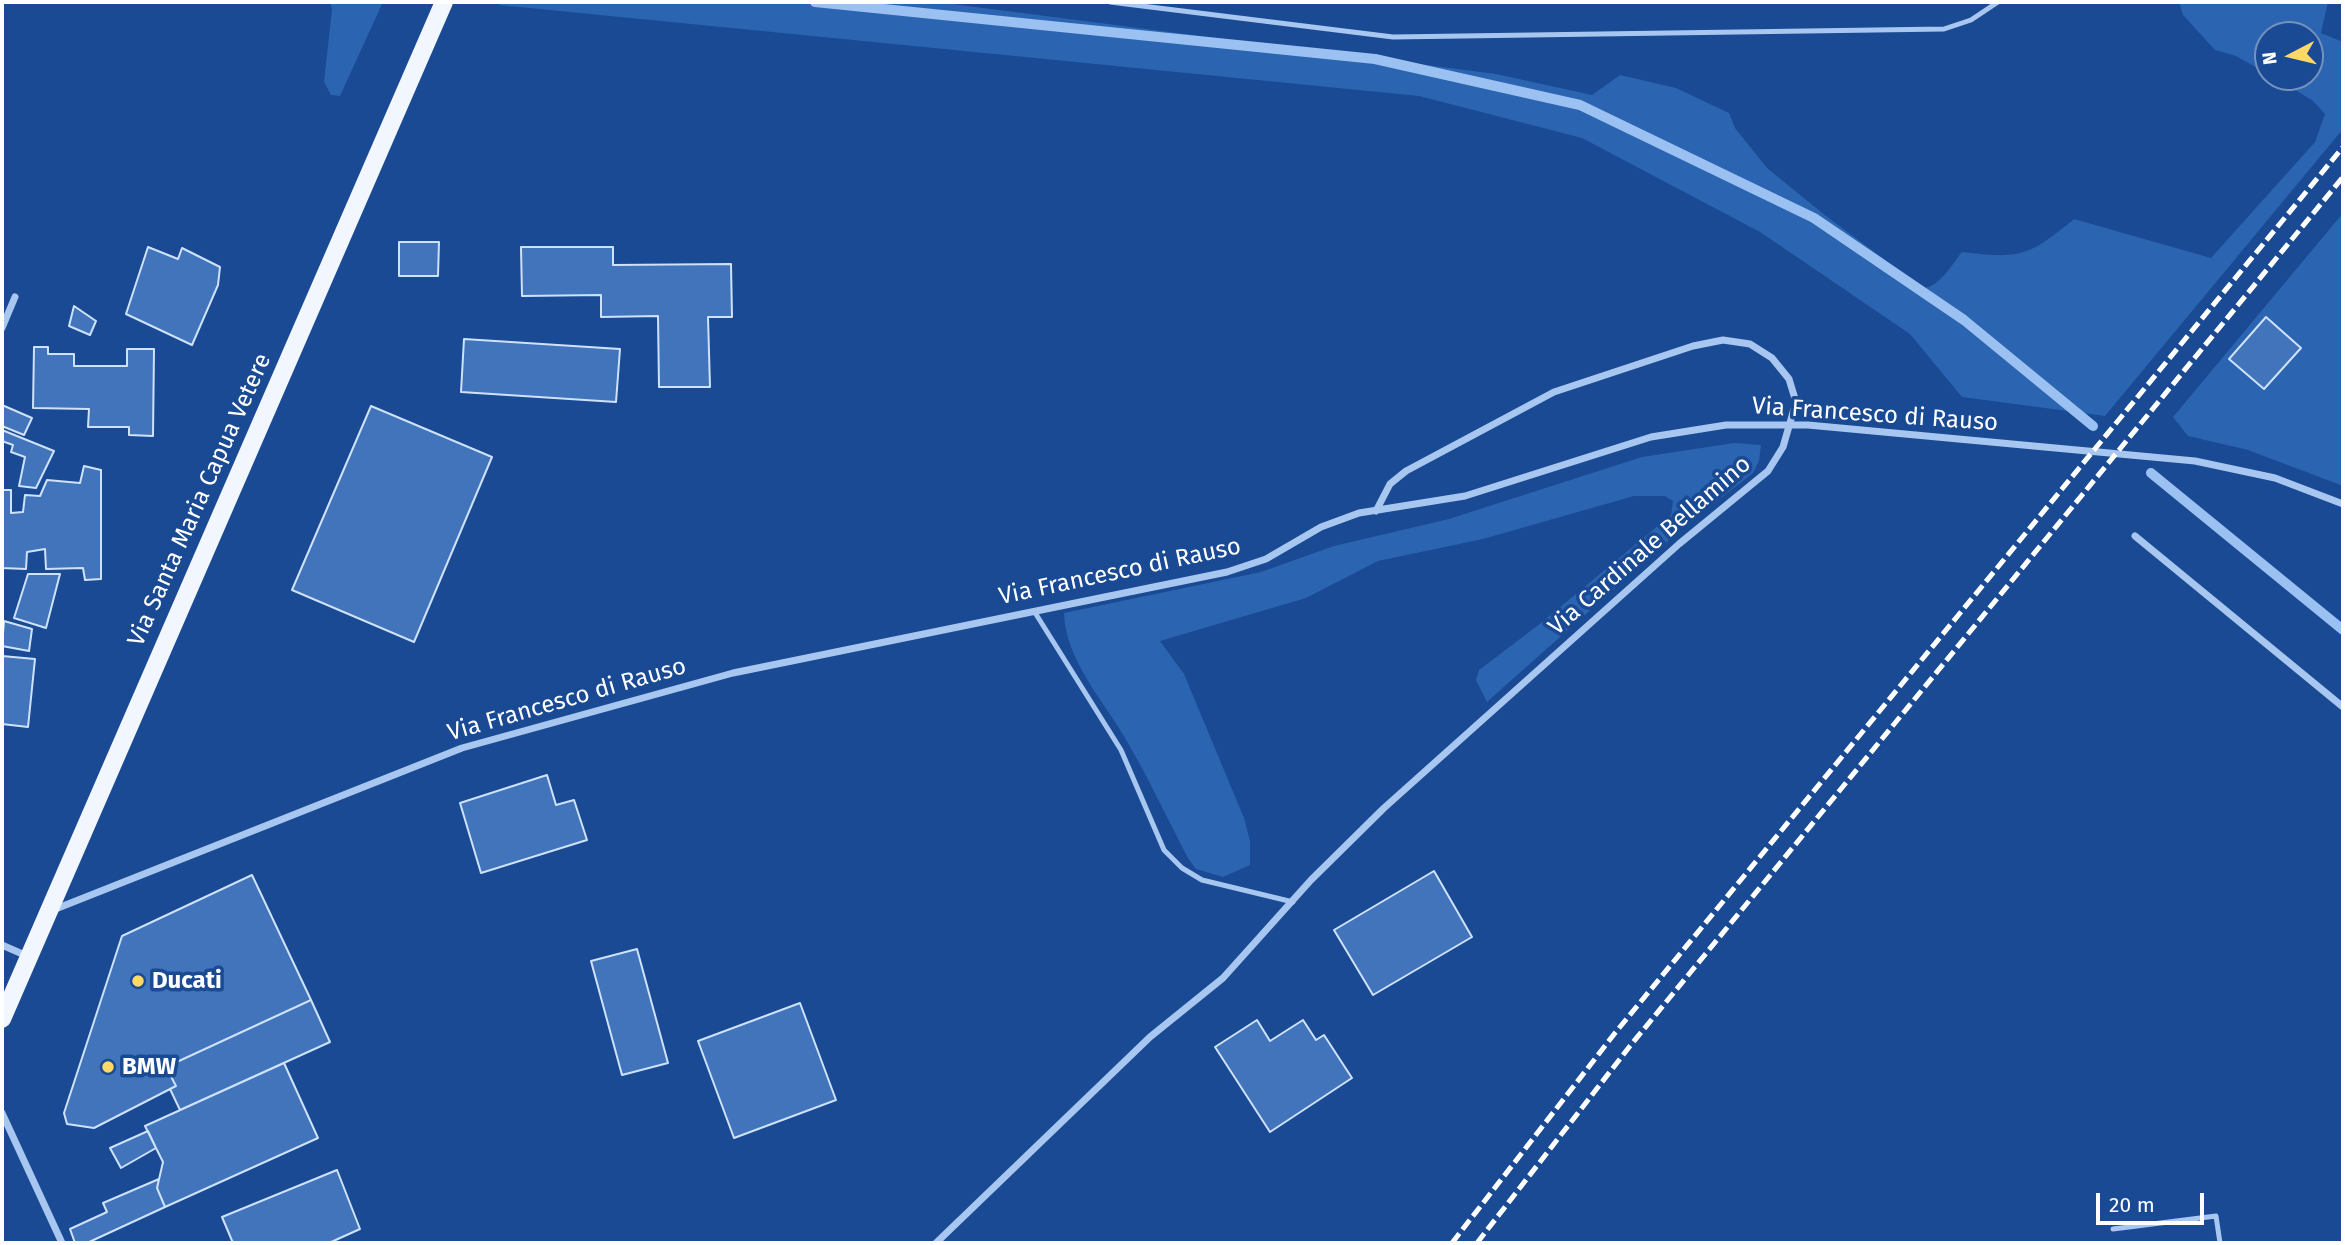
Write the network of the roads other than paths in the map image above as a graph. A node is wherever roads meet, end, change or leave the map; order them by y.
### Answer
1 (444, 2) edge
2 (1110, 2) edge
3 (1997, 2) edge
4 (15, 297) dead end
5 (2, 328) edge
6 (2343, 504) edge
7 (1376, 511) junction
8 (2134, 536) dead end
9 (1034, 611) junction
10 (2343, 707) edge
11 (1293, 902) junction
12 (46, 913) junction
13 (2, 945) edge
14 (28, 956) junction
15 (2, 1019) edge
16 (2, 1113) edge
17 (2113, 1229) dead end
18 (62, 1243) edge
19 (936, 1243) edge
20 (2220, 1243) edge

1 - 12 main road, Via Santa Maria Capua Vetere
2 - 3 lane
4 - 5 street
6 - 7 street, Via Francesco di Rauso
7 - 9 street, Via Francesco di Rauso
7 - 11 street, Via Cardinale Bellamino
8 - 10 street
9 - 11 lane
9 - 12 street, Via Francesco di Rauso
11 - 19 street, Via Cardinale Bellamino
12 - 14 main road, Via Santa Maria Capua Vetere
13 - 14 street
14 - 15 main road, Via Santa Maria Capua Vetere
16 - 18 street
17 - 20 lane

